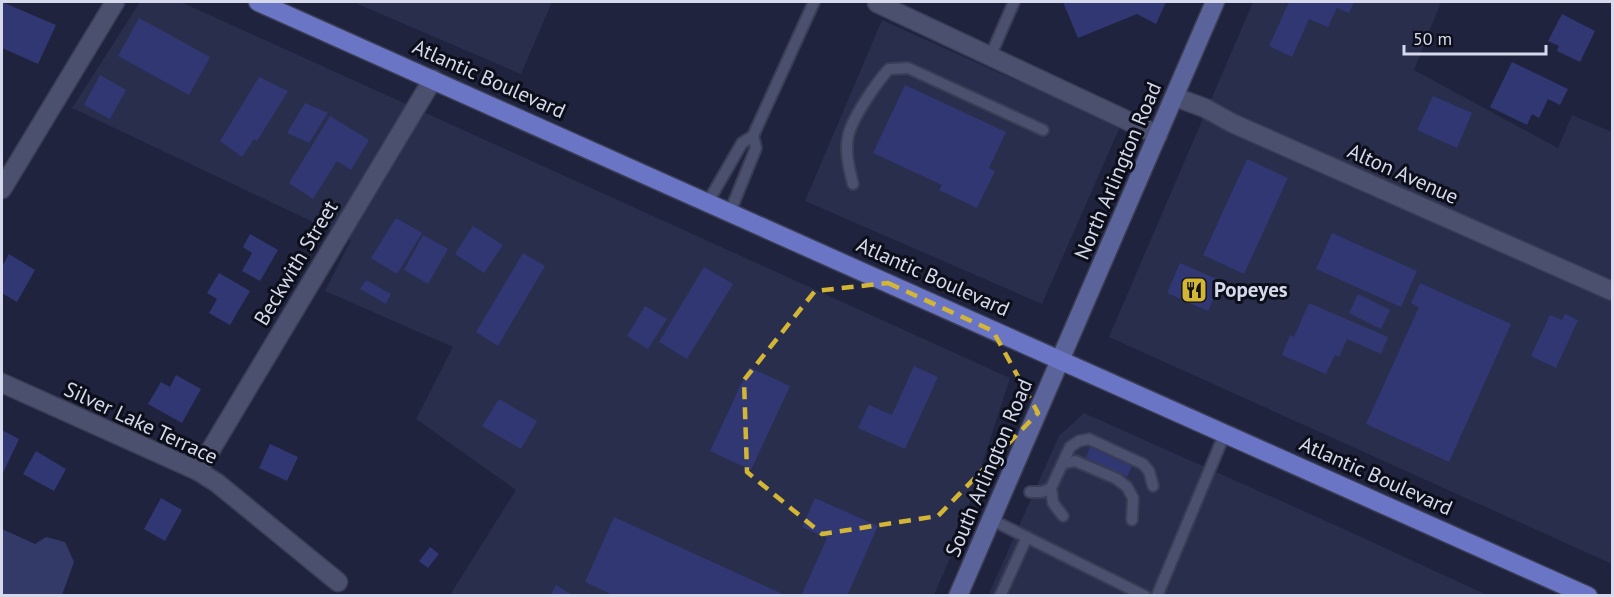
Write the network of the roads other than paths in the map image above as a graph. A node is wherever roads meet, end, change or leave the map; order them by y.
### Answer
1 (115, 2) edge
2 (258, 2) edge
3 (814, 2) edge
4 (875, 2) edge
5 (1014, 2) edge
6 (1215, 2) edge
7 (990, 57) junction
8 (433, 79) junction
9 (1175, 97) junction
10 (1043, 130) dead end
11 (1158, 135) junction
12 (753, 136) junction
13 (853, 184) dead end
14 (2, 189) edge
15 (708, 202) junction
16 (730, 212) junction
17 (1612, 291) edge
18 (1061, 359) junction
19 (2, 383) edge
20 (1225, 433) junction
21 (1062, 464) junction
22 (198, 471) junction
23 (1153, 486) dead end
24 (1051, 488) junction
25 (1030, 492) dead end
26 (1063, 516) dead end
27 (992, 520) junction
28 (1132, 520) dead end
29 (1027, 537) junction
30 (338, 582) dead end
31 (1140, 594) edge
32 (958, 596) edge
33 (1000, 596) edge
34 (1157, 596) edge
35 (1588, 596) edge

1 - 14 street
2 - 8 main road, Atlantic Boulevard
3 - 12 lane
4 - 7 street
5 - 7 lane
6 - 9 main road, North Arlington Road
7 - 11 street
8 - 15 main road, Atlantic Boulevard
8 - 22 street, Beckwith Street
9 - 11 main road, North Arlington Road
9 - 17 street, Alton Avenue
10 - 13 lane
11 - 18 main road, North Arlington Road
12 - 15 lane
12 - 16 lane
15 - 16 main road, Atlantic Boulevard
16 - 18 main road, Atlantic Boulevard
18 - 20 main road, Atlantic Boulevard
18 - 27 main road, South Arlington Road
19 - 22 street, Silver Lake Terrace
20 - 34 lane
20 - 35 main road, Atlantic Boulevard
21 - 23 lane
21 - 24 lane
21 - 28 lane
22 - 30 street, Silver Lake Terrace
24 - 25 lane
24 - 26 lane
27 - 29 lane
27 - 32 main road, South Arlington Road
29 - 31 lane
29 - 33 lane

